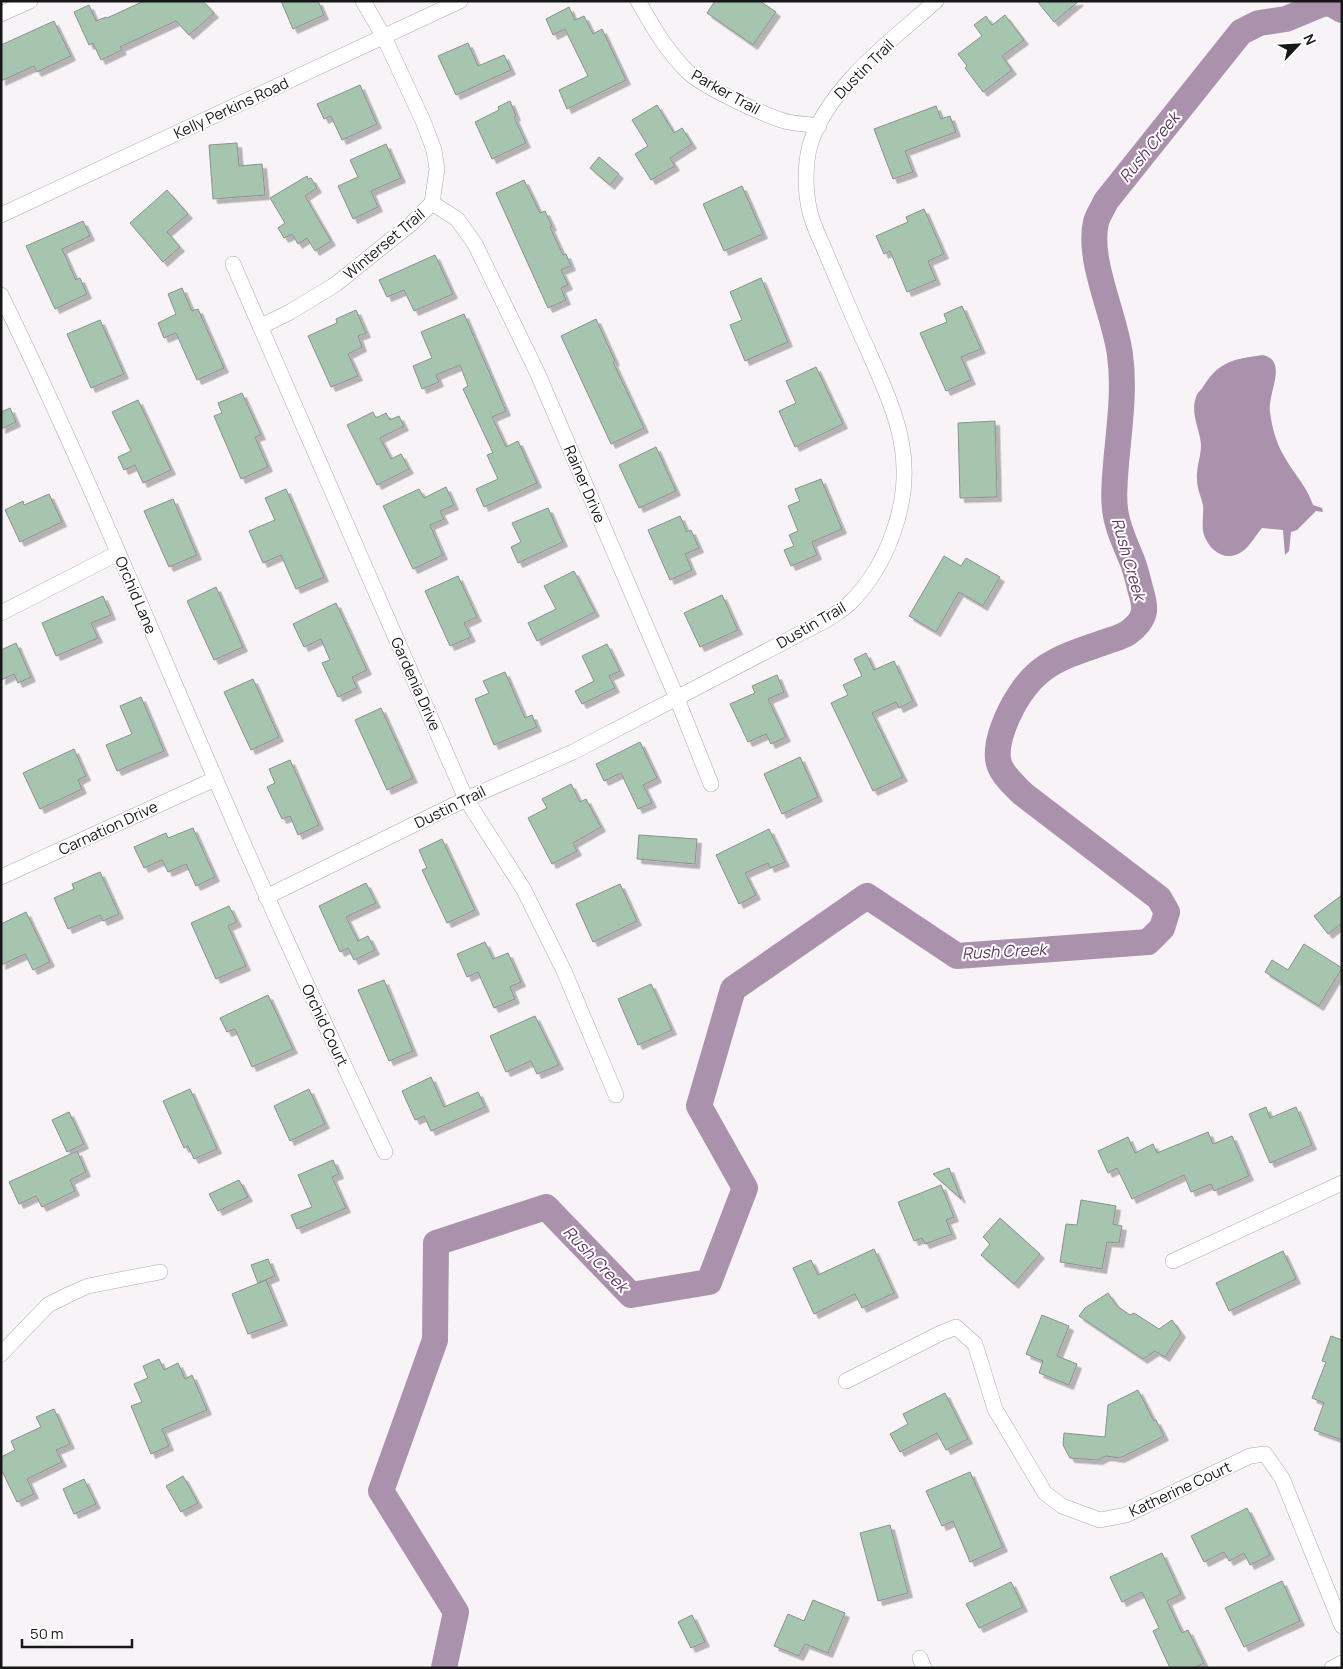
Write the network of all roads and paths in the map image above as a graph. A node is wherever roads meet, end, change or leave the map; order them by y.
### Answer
1 (30, 1) edge
2 (363, 1) edge
3 (460, 1) edge
4 (638, 1) edge
5 (936, 1) edge
6 (1, 14) edge
7 (384, 37) junction
8 (819, 126) junction
9 (432, 203) junction
10 (1, 215) edge
11 (233, 264) dead end
12 (1, 294) edge
13 (260, 326) junction
14 (118, 553) junction
15 (1, 613) edge
16 (676, 696) junction
17 (215, 779) junction
18 (711, 784) dead end
19 (466, 799) junction
20 (1, 877) edge
21 (266, 898) junction
22 (616, 1094) dead end
23 (385, 1152) dead end
24 (1342, 1182) edge
25 (1173, 1261) dead end
26 (160, 1272) dead end
27 (1, 1354) edge
28 (846, 1381) dead end
29 (1342, 1626) edge
30 (1342, 1663) edge
31 (1332, 1668) edge

1 - 6 street
2 - 7 street, Winterset Trail
3 - 7 street, Kelly Perkins Road
4 - 8 street, Parker Trail
5 - 8 street, Dustin Trail
7 - 9 street, Winterset Trail
7 - 10 street, Kelly Perkins Road
8 - 16 street, Dustin Trail
9 - 13 street, Winterset Trail
9 - 16 street, Rainer Drive
11 - 13 street, Gardenia Drive
12 - 14 street, Orchid Lane
13 - 19 street, Gardenia Drive
14 - 15 street
14 - 17 street, Orchid Lane
16 - 18 street, Rainer Drive
16 - 19 street, Dustin Trail
17 - 20 street, Carnation Drive
17 - 21 street, Orchid Lane
19 - 21 street, Dustin Trail
19 - 22 street, Gardenia Drive
21 - 23 street, Orchid Court
24 - 25 street
26 - 27 street
28 - 29 street, Katherine Court
30 - 31 street

